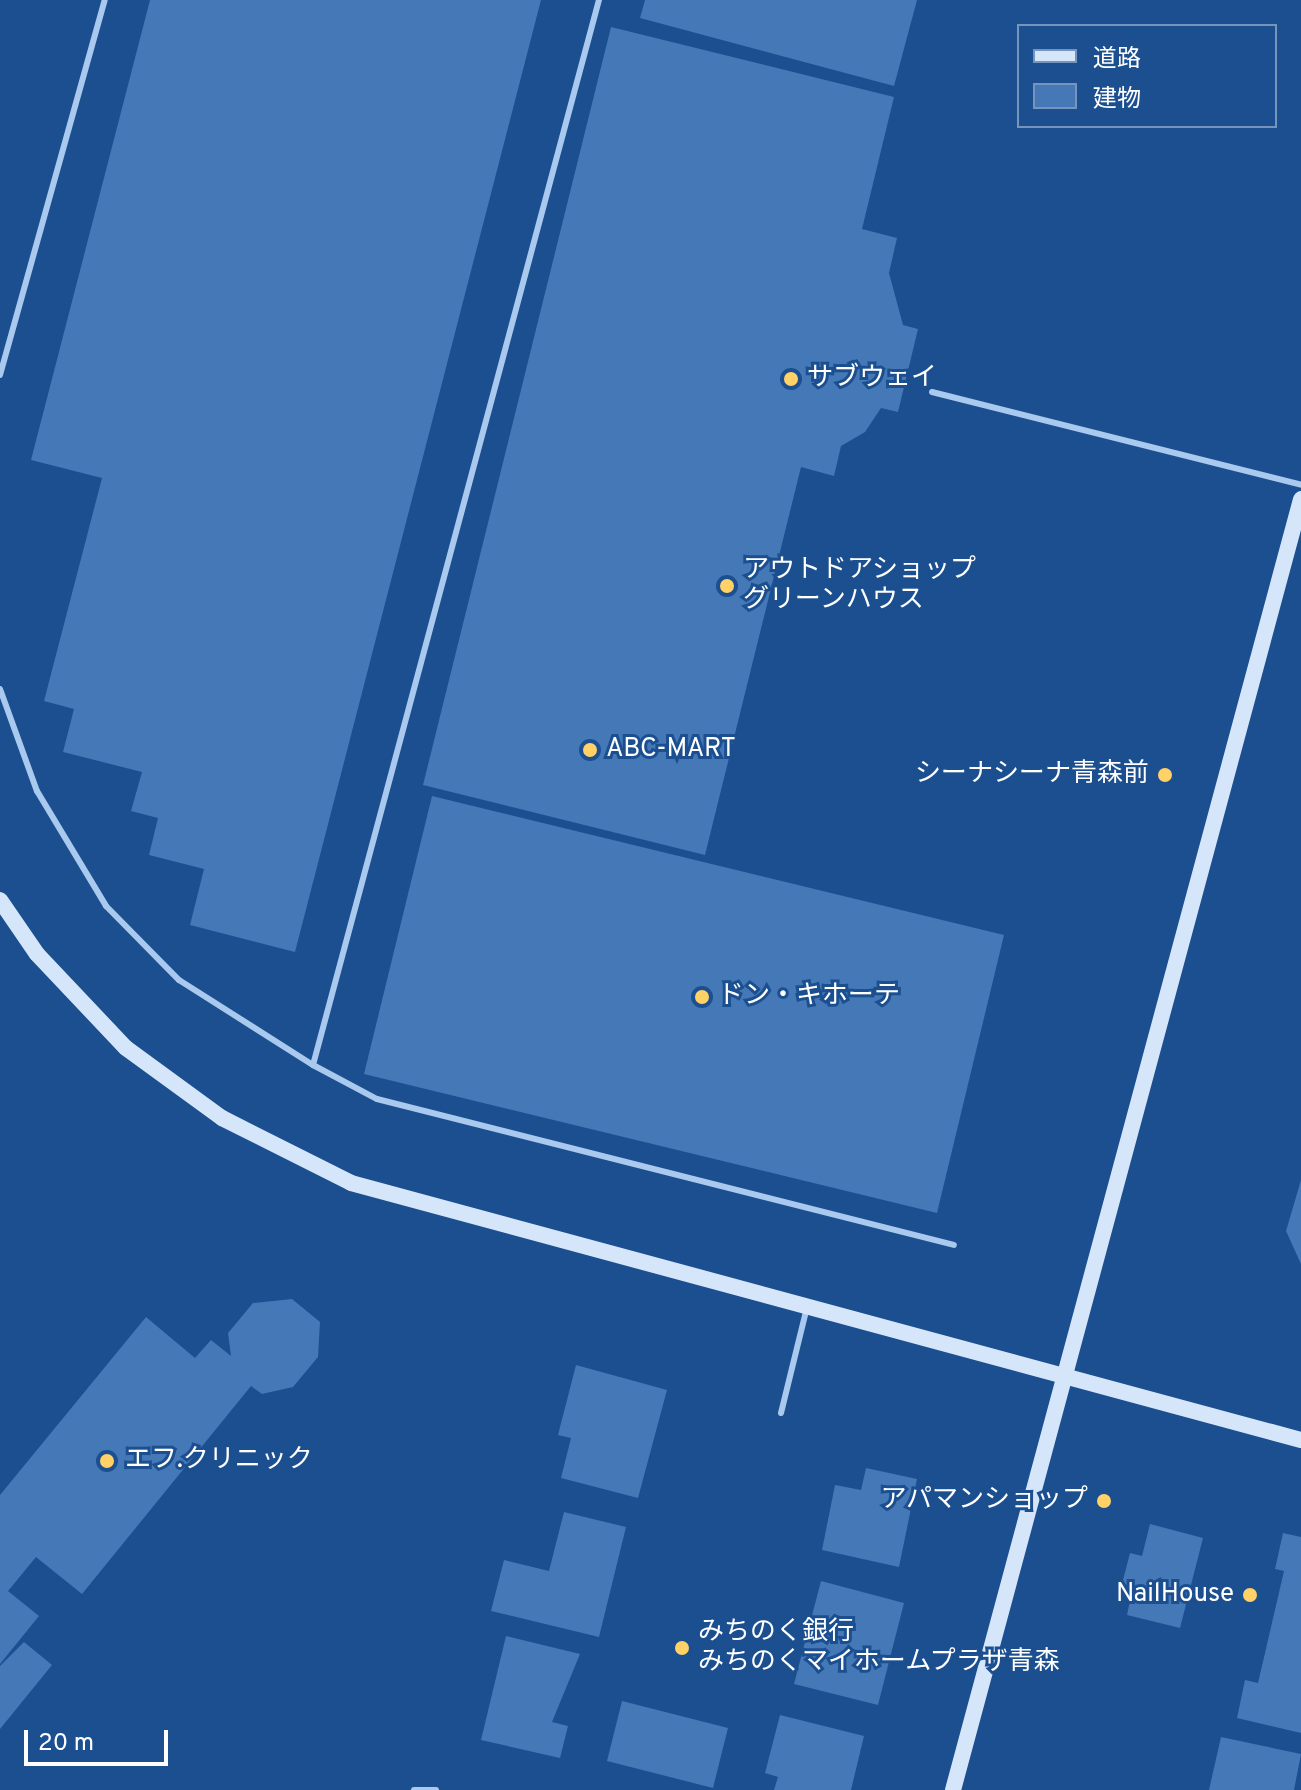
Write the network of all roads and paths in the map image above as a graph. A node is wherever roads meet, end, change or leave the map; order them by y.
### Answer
1 (105, 0) edge
2 (599, 0) edge
3 (0, 375) edge
4 (932, 392) dead end
5 (1301, 485) edge
6 (1301, 499) edge
7 (0, 689) edge
8 (0, 900) edge
9 (313, 1065) junction
10 (954, 1245) dead end
11 (807, 1307) junction
12 (1062, 1373) junction
13 (781, 1413) dead end
14 (1301, 1440) edge
15 (414, 1790) edge
16 (436, 1790) edge
17 (953, 1790) edge

1 - 3 lane
2 - 9 lane
4 - 5 lane
6 - 12 street
7 - 9 lane
8 - 11 street
9 - 10 lane
11 - 12 street
11 - 13 lane
12 - 14 street
12 - 17 street
15 - 16 lane

